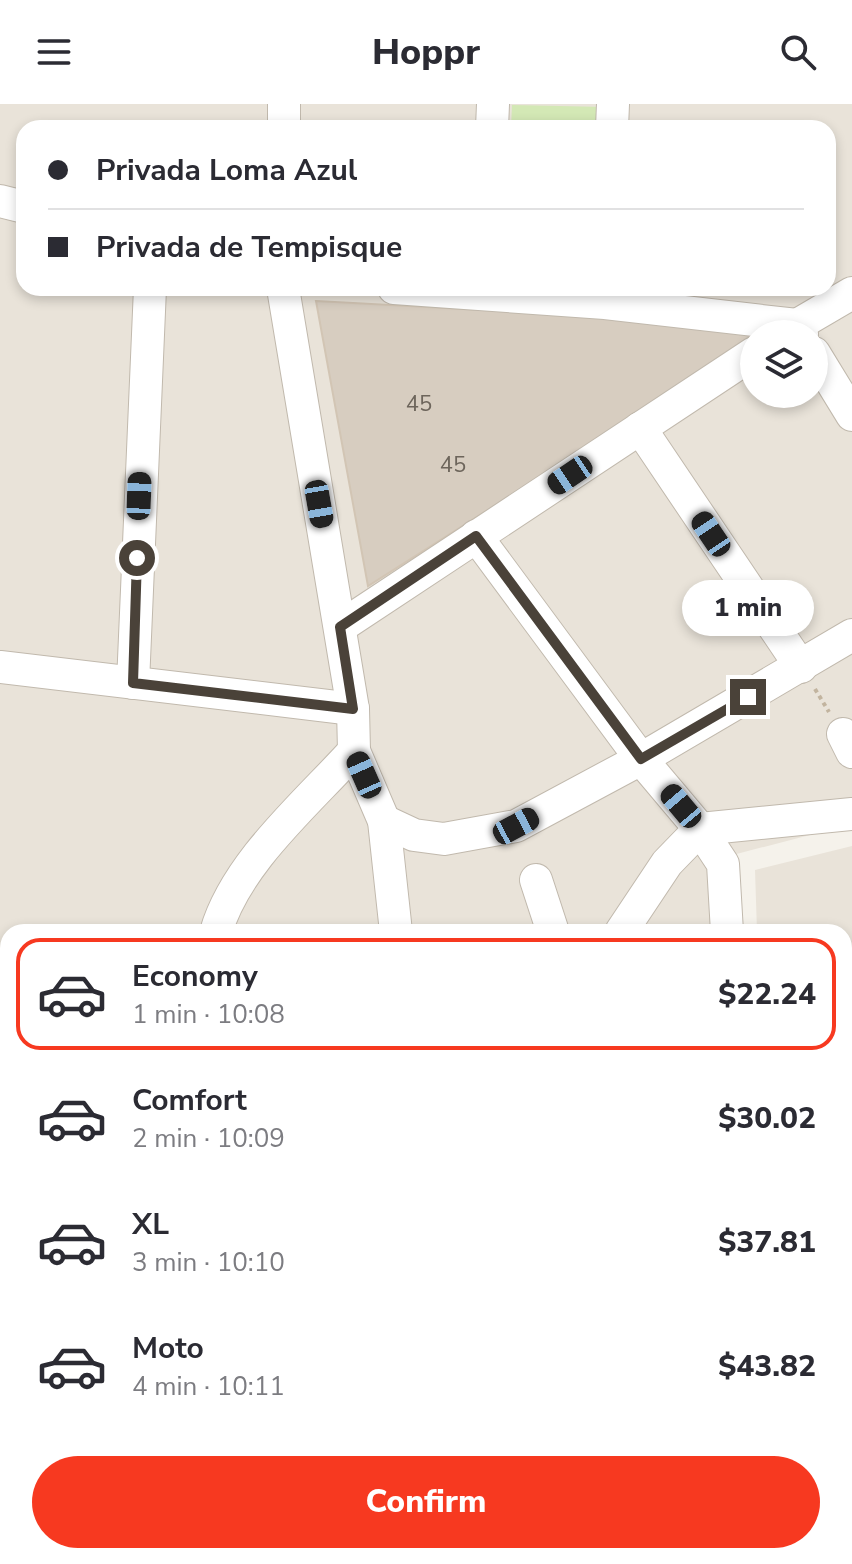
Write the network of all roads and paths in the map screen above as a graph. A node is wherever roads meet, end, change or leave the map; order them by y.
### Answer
1 (852, 293) edge
2 (150, 296) edge
3 (284, 296) edge
4 (606, 296) edge
5 (811, 320) edge
6 (740, 321) edge
7 (740, 362) edge
8 (828, 376) edge
9 (852, 415) edge
10 (640, 428) junction
11 (476, 536) junction
12 (340, 627) junction
13 (852, 635) edge
14 (0, 667) edge
15 (801, 667) junction
16 (133, 683) junction
17 (353, 709) junction
18 (847, 743) edge
19 (354, 751) junction
20 (641, 759) junction
21 (852, 814) edge
22 (384, 821) junction
23 (700, 829) junction
24 (536, 880) dead end
25 (218, 924) edge
26 (395, 924) edge
27 (550, 924) edge
28 (626, 924) edge
29 (727, 924) edge

1 - 5 street
2 - 16 street
3 - 12 street
4 - 6 street
7 - 10 street
8 - 9 street
10 - 11 street
10 - 15 street
11 - 12 street
11 - 20 street
12 - 17 street
13 - 15 street
14 - 16 street
15 - 18 path
15 - 20 street
16 - 17 street
17 - 19 street
19 - 22 street
19 - 25 street
20 - 22 street
20 - 23 street
21 - 23 street
22 - 26 street
23 - 28 street
23 - 29 street
24 - 27 street

